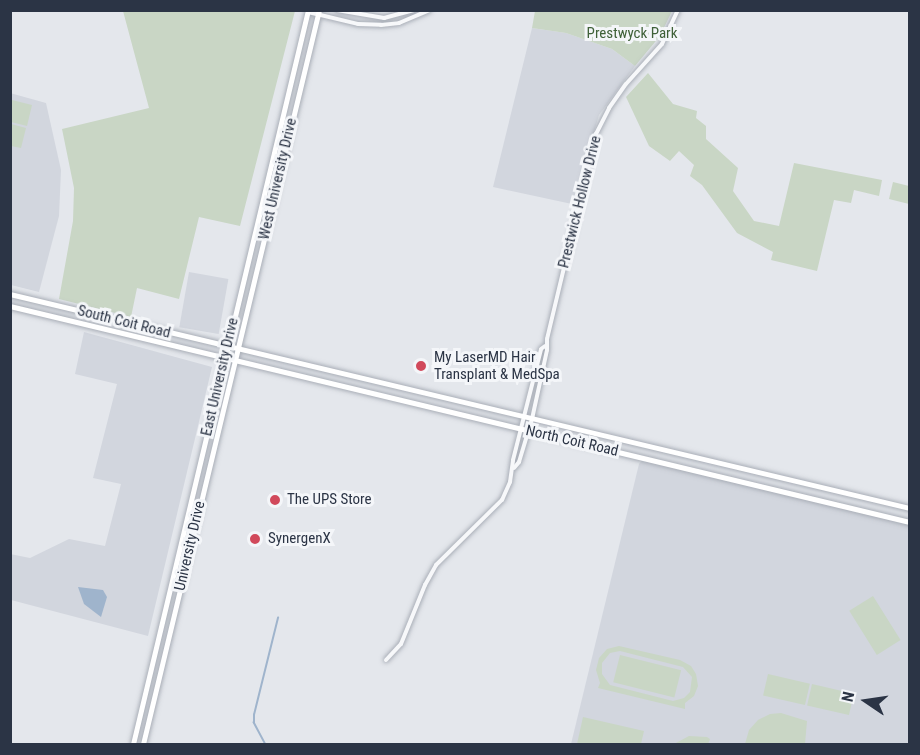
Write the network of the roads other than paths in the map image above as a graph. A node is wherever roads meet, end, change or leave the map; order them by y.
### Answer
1 (337, 10) edge
2 (414, 10) edge
3 (429, 10) edge
4 (678, 10) edge
5 (308, 11) edge
6 (318, 12) edge
7 (10, 294) edge
8 (10, 306) edge
9 (137, 326) junction
10 (134, 337) junction
11 (227, 346) junction
12 (545, 346) junction
13 (238, 348) junction
14 (224, 358) junction
15 (235, 361) junction
16 (355, 377) junction
17 (352, 388) junction
18 (434, 396) junction
19 (431, 407) junction
20 (524, 417) junction
21 (532, 419) junction
22 (521, 429) junction
23 (529, 431) junction
24 (640, 445) junction
25 (637, 456) junction
26 (514, 468) junction
27 (796, 481) junction
28 (805, 483) junction
29 (794, 494) junction
30 (801, 496) junction
31 (909, 508) edge
32 (909, 522) edge
33 (386, 660) dead end
34 (133, 744) edge
35 (143, 744) edge

1 - 2 street
3 - 6 street
4 - 12 street, Prestwick Hollow Drive
5 - 6 street
5 - 11 highway, East University Drive
6 - 13 highway, West University Drive
7 - 9 main road, South Coit Road
8 - 10 main road, South Coit Road
9 - 10 main road
9 - 11 main road, South Coit Road
10 - 14 main road, South Coit Road
11 - 13 main road, South Coit Road
11 - 14 highway, East University Drive
12 - 20 street, Prestwick Hollow Drive
12 - 21 street, Prestwick Hollow Drive
13 - 15 highway, University Drive
13 - 16 main road, North Coit Road
14 - 15 main road, South Coit Road
14 - 34 highway, East University Drive
15 - 17 main road, North Coit Road
15 - 35 highway, University Drive
16 - 17 main road
16 - 18 main road, North Coit Road
17 - 19 main road, North Coit Road
18 - 19 main road
18 - 20 main road, North Coit Road
19 - 22 main road, North Coit Road
20 - 21 main road, North Coit Road
20 - 22 street, Prestwick Hollow Drive
21 - 23 street, Prestwick Hollow Drive
21 - 24 main road, North Coit Road
22 - 23 main road, North Coit Road
22 - 26 street, Prestwick Hollow Drive
23 - 25 main road, North Coit Road
23 - 26 street, Prestwick Hollow Drive
24 - 25 main road
24 - 27 main road, North Coit Road
25 - 29 main road, North Coit Road
26 - 33 street, Prestwick Hollow Drive
27 - 28 main road, North Coit Road
27 - 29 main road
28 - 30 main road
28 - 31 main road, North Coit Road
29 - 30 main road, North Coit Road
30 - 32 main road, North Coit Road

